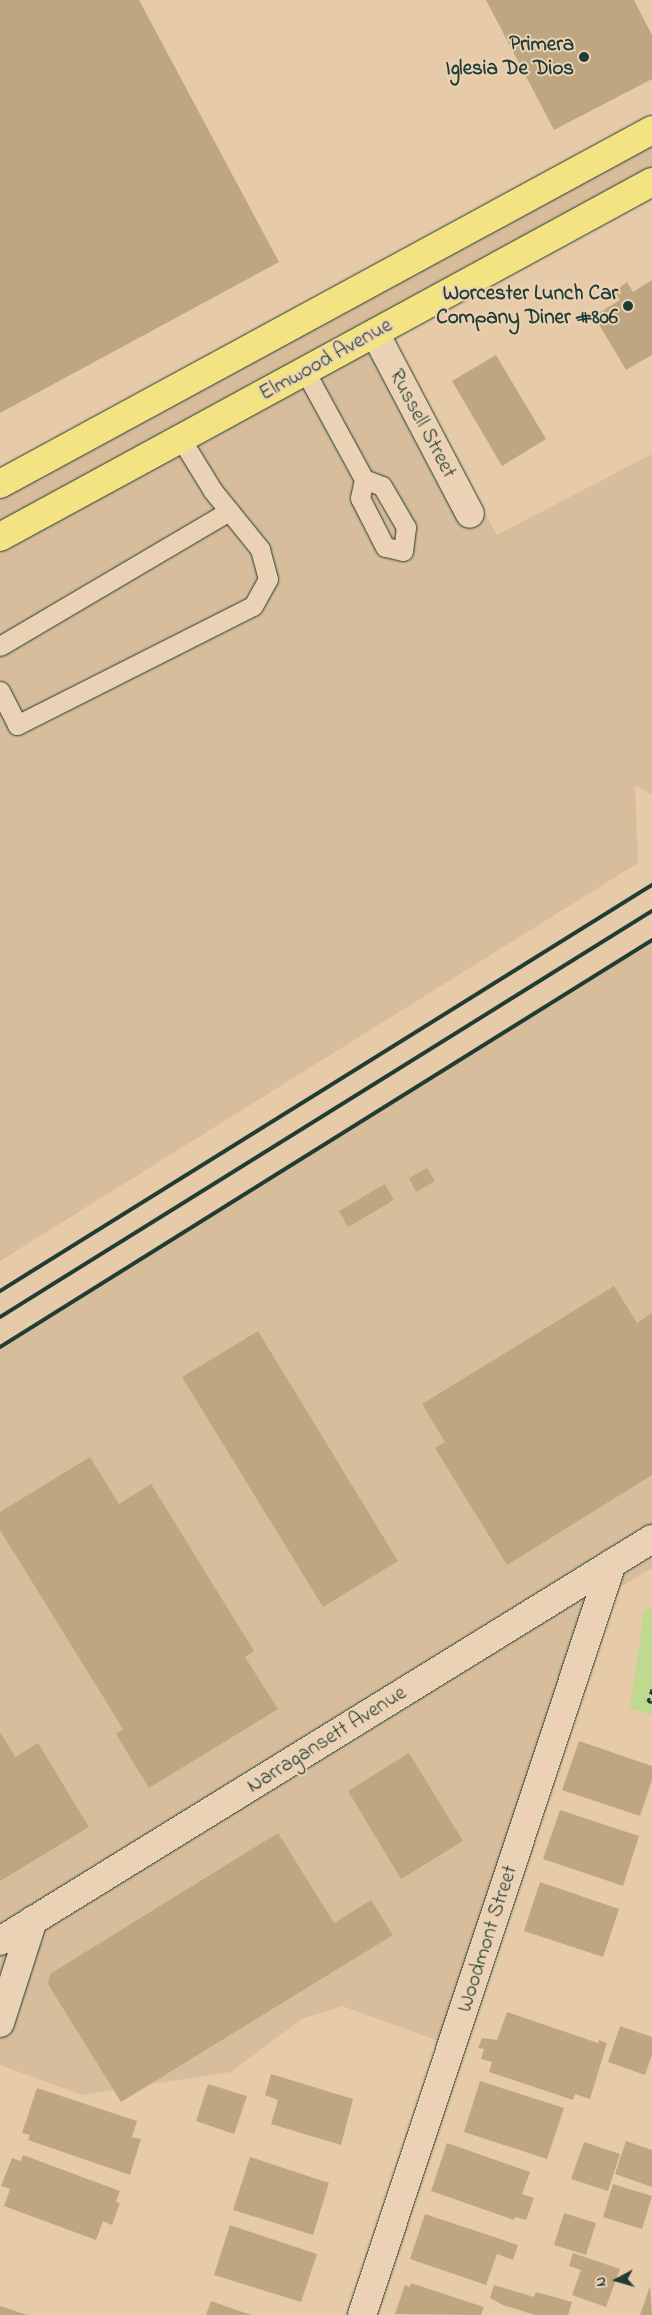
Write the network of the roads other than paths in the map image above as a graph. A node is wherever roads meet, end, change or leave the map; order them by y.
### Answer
1 (652, 130) edge
2 (652, 182) edge
3 (375, 333) junction
4 (305, 371) junction
5 (181, 439) junction
6 (364, 479) dead end
7 (0, 484) edge
8 (229, 511) junction
9 (470, 514) dead end
10 (0, 537) edge
11 (0, 646) edge
12 (0, 691) edge
13 (652, 1539) edge
14 (612, 1563) junction
15 (33, 1920) junction
16 (0, 1940) edge
17 (0, 2022) edge
18 (362, 2315) edge

1 - 7 main road
2 - 3 main road, Elmwood Avenue
3 - 4 main road, Elmwood Avenue
3 - 9 street, Russell Street
4 - 5 main road, Elmwood Avenue
4 - 6 lane
5 - 8 lane
5 - 10 main road, Elmwood Avenue
8 - 11 lane
8 - 12 lane
13 - 14 street, Narragansett Avenue
14 - 15 street, Narragansett Avenue
14 - 18 street, Woodmont Street
15 - 16 street, Narragansett Avenue
15 - 17 street

